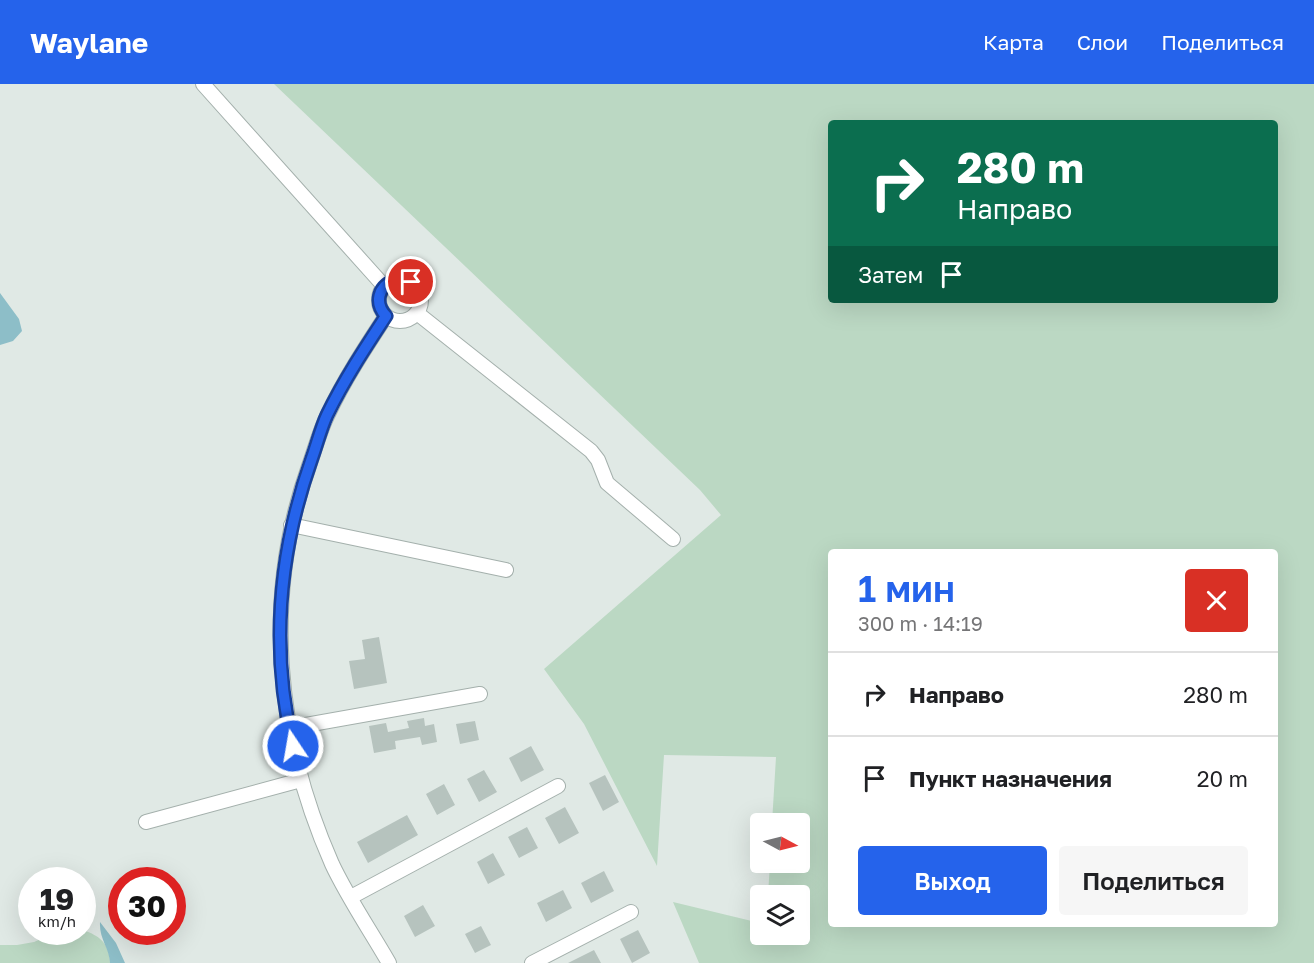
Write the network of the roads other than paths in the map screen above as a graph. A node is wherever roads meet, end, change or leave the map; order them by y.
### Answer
1 (203, 84) edge
2 (384, 286) junction
3 (417, 313) junction
4 (386, 316) junction
5 (291, 525) junction
6 (673, 539) dead end
7 (506, 570) dead end
8 (480, 694) dead end
9 (289, 728) junction
10 (301, 780) junction
11 (558, 786) dead end
12 (146, 822) dead end
13 (351, 897) junction
14 (631, 912) dead end
15 (389, 963) edge
16 (532, 963) edge

1 - 2 street
2 - 3 street
2 - 4 street
3 - 4 street
3 - 6 street
4 - 5 street
5 - 7 street
5 - 9 street
8 - 9 street
9 - 10 street
10 - 12 street
10 - 13 street
11 - 13 street
13 - 15 street
14 - 16 street

